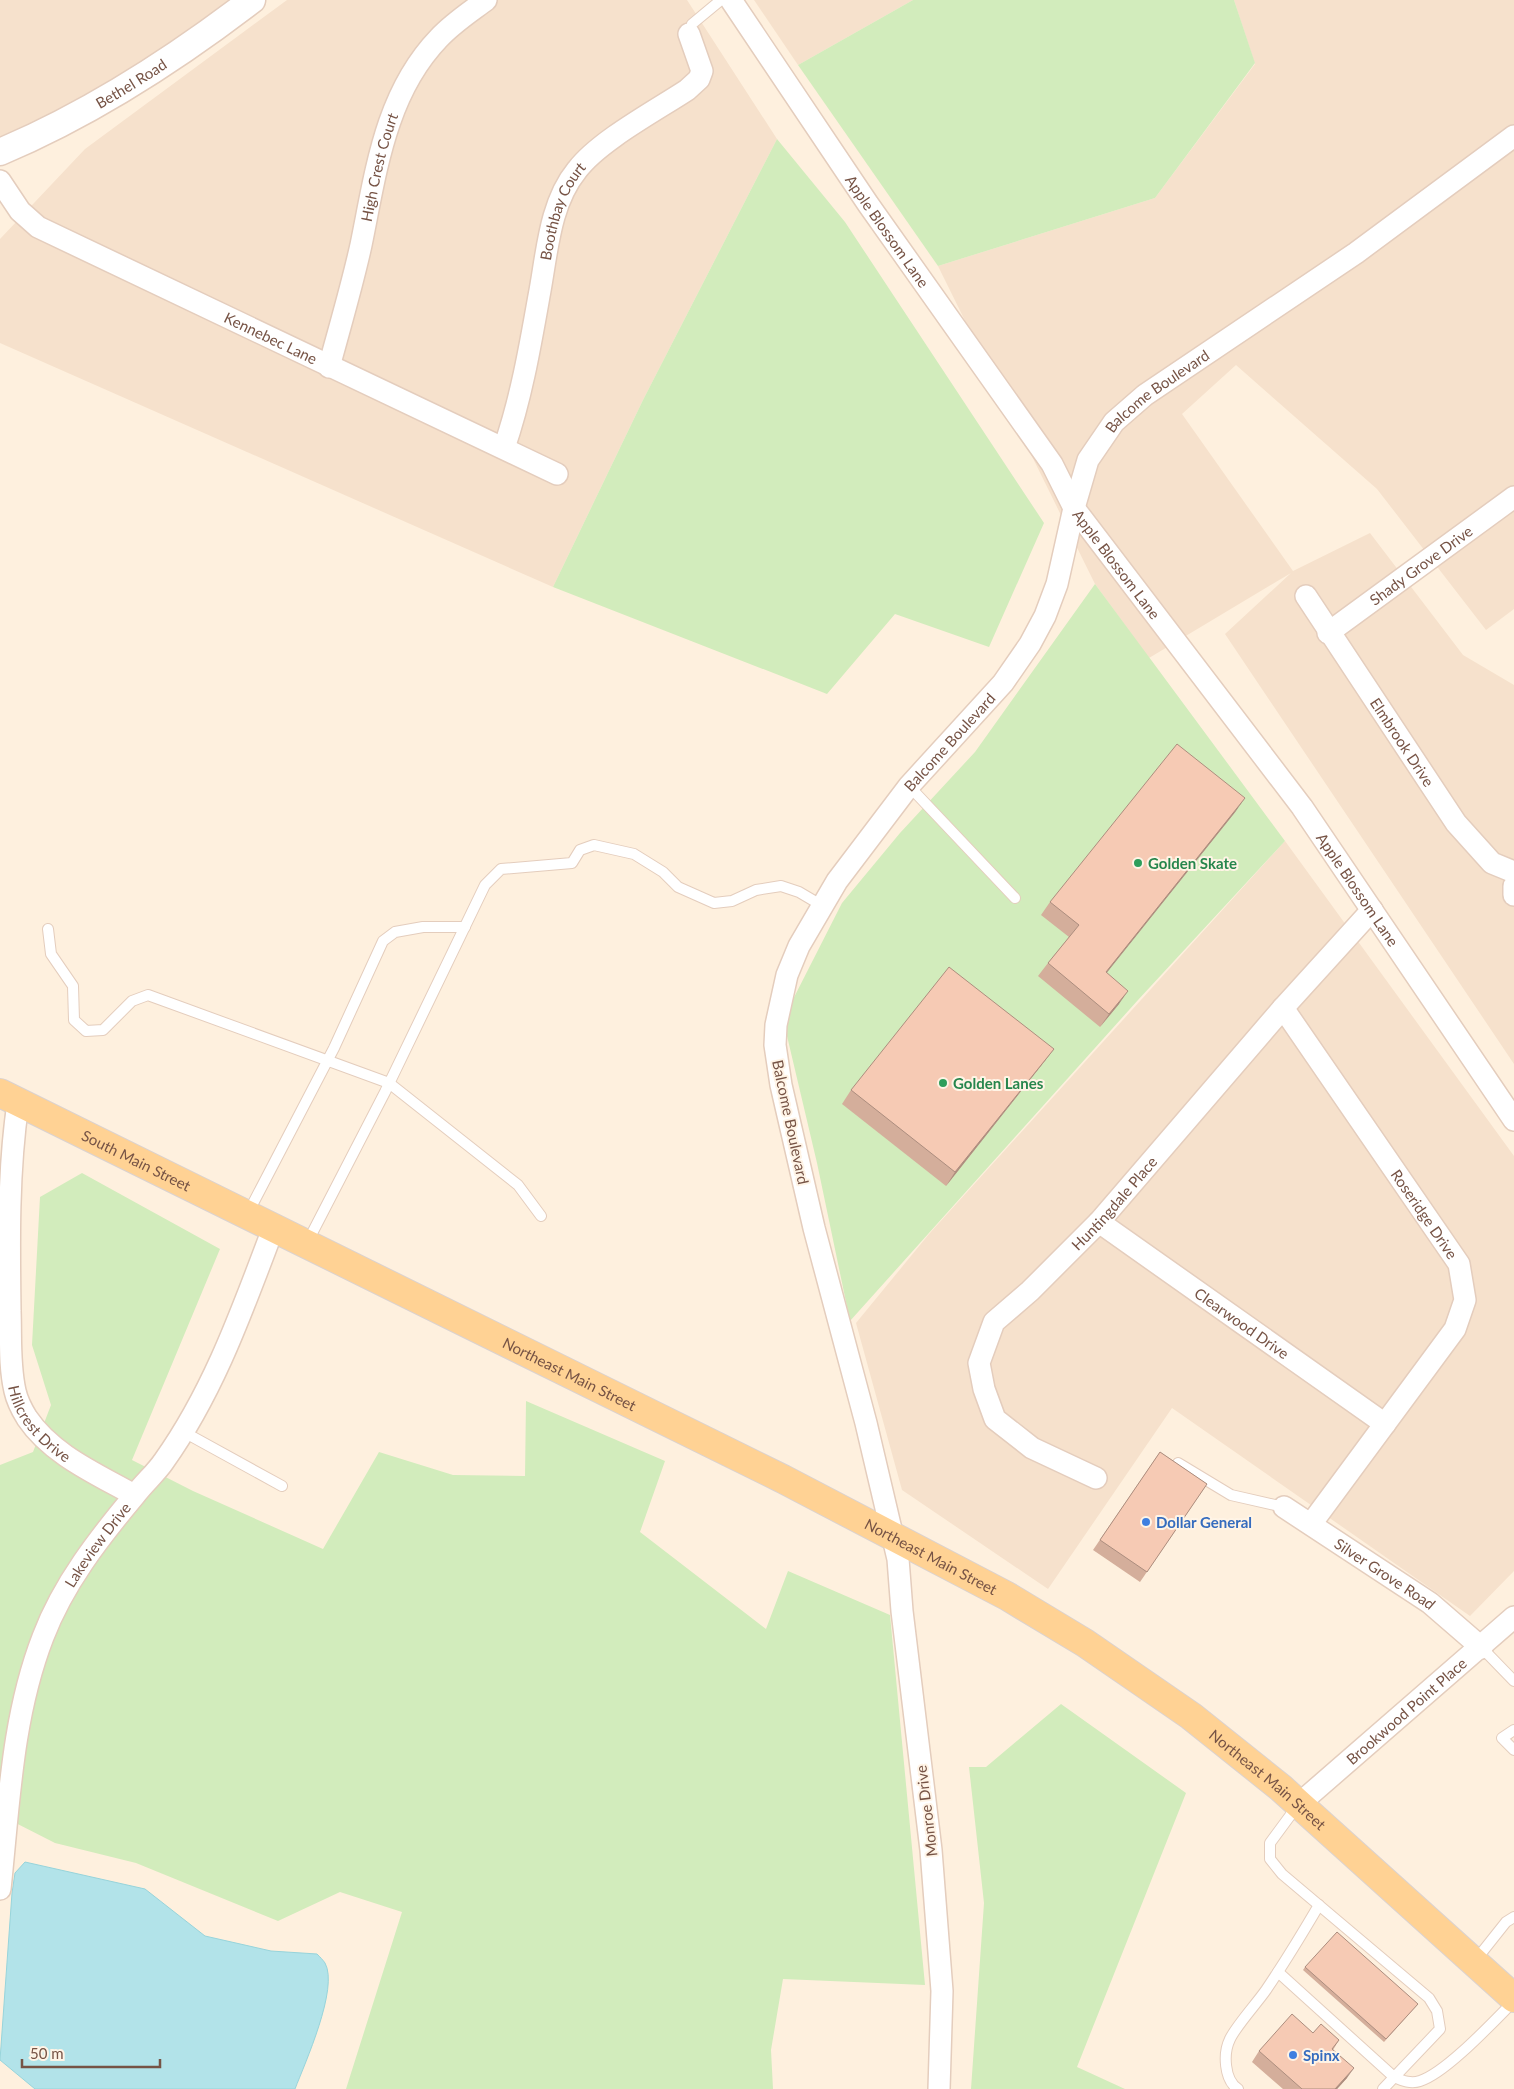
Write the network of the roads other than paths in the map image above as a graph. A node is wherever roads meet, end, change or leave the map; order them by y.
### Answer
1 (252, 0) edge
2 (486, 0) edge
3 (732, 1) edge
4 (689, 34) joint
5 (1514, 136) edge
6 (0, 152) edge
7 (0, 182) edge
8 (329, 367) junction
9 (504, 448) junction
10 (557, 474) dead end
11 (1514, 497) edge
12 (1074, 508) junction
13 (1306, 596) dead end
14 (1328, 632) junction
15 (909, 786) junction
16 (1514, 872) edge
17 (1514, 886) edge
18 (1514, 896) edge
19 (1015, 898) dead end
20 (821, 905) junction
21 (1372, 910) junction
22 (465, 927) junction
23 (48, 930) dead end
24 (1284, 1008) junction
25 (328, 1059) junction
26 (389, 1083) junction
27 (9, 1098) edge
28 (1514, 1120) edge
29 (248, 1215) junction
30 (541, 1216) dead end
31 (1099, 1222) junction
32 (273, 1229) junction
33 (306, 1245) junction
34 (1385, 1424) junction
35 (182, 1431) junction
36 (1178, 1462) edge
37 (1096, 1478) dead end
38 (282, 1486) dead end
39 (134, 1495) junction
40 (1284, 1508) joint
41 (1311, 1524) junction
42 (891, 1534) junction
43 (1514, 1618) edge
44 (1482, 1648) junction
45 (1514, 1681) edge
46 (1514, 1730) edge
47 (1514, 1750) edge
48 (1299, 1804) junction
49 (0, 1889) edge
50 (1319, 1905) junction
51 (1514, 1917) edge
52 (1474, 1962) junction
53 (1278, 1972) junction
54 (1514, 1999) edge
55 (1394, 2078) junction
56 (939, 2089) edge
57 (1238, 2089) edge
58 (1383, 2089) edge

1 - 6 street, Bethel Road
2 - 8 street, High Crest Court
3 - 4 lane
3 - 12 street, Apple Blossom Lane
4 - 9 street, Boothbay Court
5 - 12 street, Balcome Boulevard
7 - 8 street, Kennebec Lane
8 - 9 street, Kennebec Lane
9 - 10 street, Kennebec Lane
11 - 14 street, Shady Grove Drive
12 - 15 street, Balcome Boulevard
12 - 21 street, Apple Blossom Lane
13 - 14 street, Elmbrook Drive
14 - 16 street, Elmbrook Drive
15 - 19 lane
15 - 20 street, Balcome Boulevard
17 - 18 street
20 - 22 lane
20 - 42 street, Balcome Boulevard
21 - 24 street, Huntingdale Place
21 - 28 street, Apple Blossom Lane
22 - 25 lane
22 - 26 lane
23 - 25 lane
24 - 31 street, Huntingdale Place
24 - 34 street, Roseridge Drive
25 - 26 lane
25 - 29 lane
26 - 30 lane
26 - 33 lane
27 - 29 main road, South Main Street
27 - 39 street, Hillcrest Drive
29 - 32 main road, South Main Street
31 - 34 street, Clearwood Drive
31 - 37 street, Huntingdale Place
32 - 33 main road, Northeast Main Street
32 - 35 street, Lakeview Drive
33 - 42 main road, Northeast Main Street
34 - 41 street, Roseridge Drive
35 - 38 lane
35 - 39 street, Lakeview Drive
36 - 40 lane
39 - 49 street, Lakeview Drive
40 - 41 street, Silver Grove Road
41 - 44 street, Silver Grove Road
42 - 48 main road, Northeast Main Street
42 - 56 street, Monroe Drive
43 - 44 street, Brookwood Point Place
44 - 45 lane
44 - 48 street, Brookwood Point Place
46 - 47 lane
48 - 50 lane
48 - 52 main road, Northeast Main Street
50 - 53 lane
50 - 55 lane
51 - 52 lane
52 - 54 main road, Northeast Main Street
53 - 55 lane
53 - 57 lane
54 - 55 lane
55 - 58 lane

